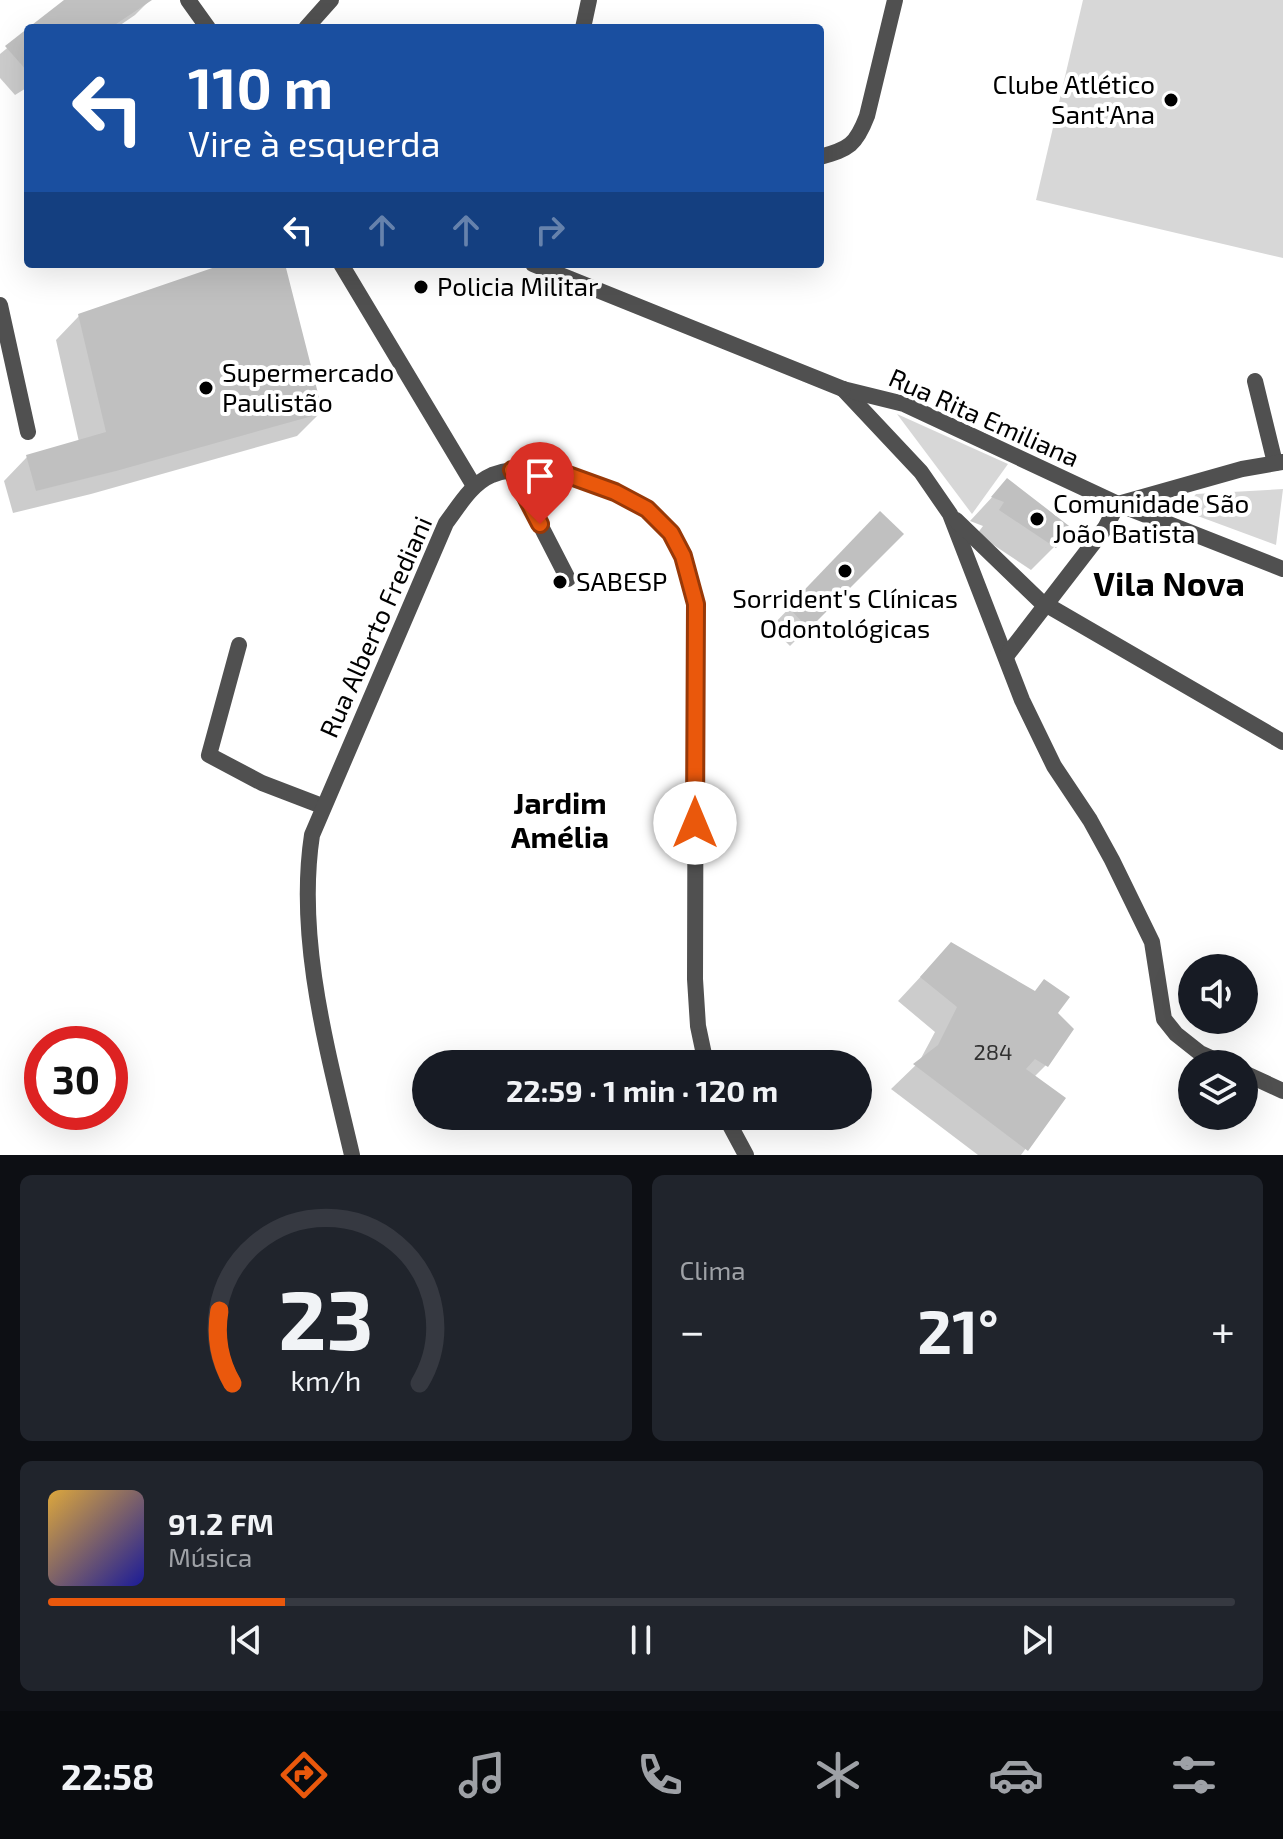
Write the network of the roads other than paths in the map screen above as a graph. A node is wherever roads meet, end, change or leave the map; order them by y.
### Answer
1 (188, 0) edge
2 (331, 0) edge
3 (589, 0) edge
4 (895, 0) edge
5 (205, 24) edge
6 (310, 24) edge
7 (584, 24) edge
8 (824, 156) edge
9 (343, 268) edge
10 (543, 268) edge
11 (0, 305) edge
12 (1255, 381) dead end
13 (843, 389) junction
14 (28, 432) dead end
15 (1279, 463) edge
16 (512, 470) junction
17 (474, 486) junction
18 (1118, 504) junction
19 (950, 514) junction
20 (1283, 569) edge
21 (568, 579) dead end
22 (1045, 605) junction
23 (239, 645) dead end
24 (1007, 655) junction
25 (1283, 742) edge
26 (322, 806) junction
27 (703, 1050) edge
28 (1196, 1050) edge
29 (1258, 1079) edge
30 (1283, 1091) edge
31 (733, 1130) edge
32 (352, 1155) edge
33 (746, 1155) edge

1 - 5 street
2 - 6 street
3 - 7 street
4 - 8 street
9 - 17 street
10 - 13 street, Rua Rita Emiliana
11 - 14 street
12 - 15 street
13 - 18 street, Rua Rita Emiliana
13 - 19 street
15 - 18 street
16 - 17 street, Rua Alberto Frediani
16 - 21 street
16 - 27 street, Rua Alberto Frediani
17 - 26 street, Rua Alberto Frediani
18 - 20 street, Rua Rita Emiliana
18 - 22 street
19 - 22 street
19 - 24 street
22 - 24 street
22 - 25 street
23 - 26 street
24 - 28 street
26 - 32 street, Rua Alberto Frediani
29 - 30 street
31 - 33 street

